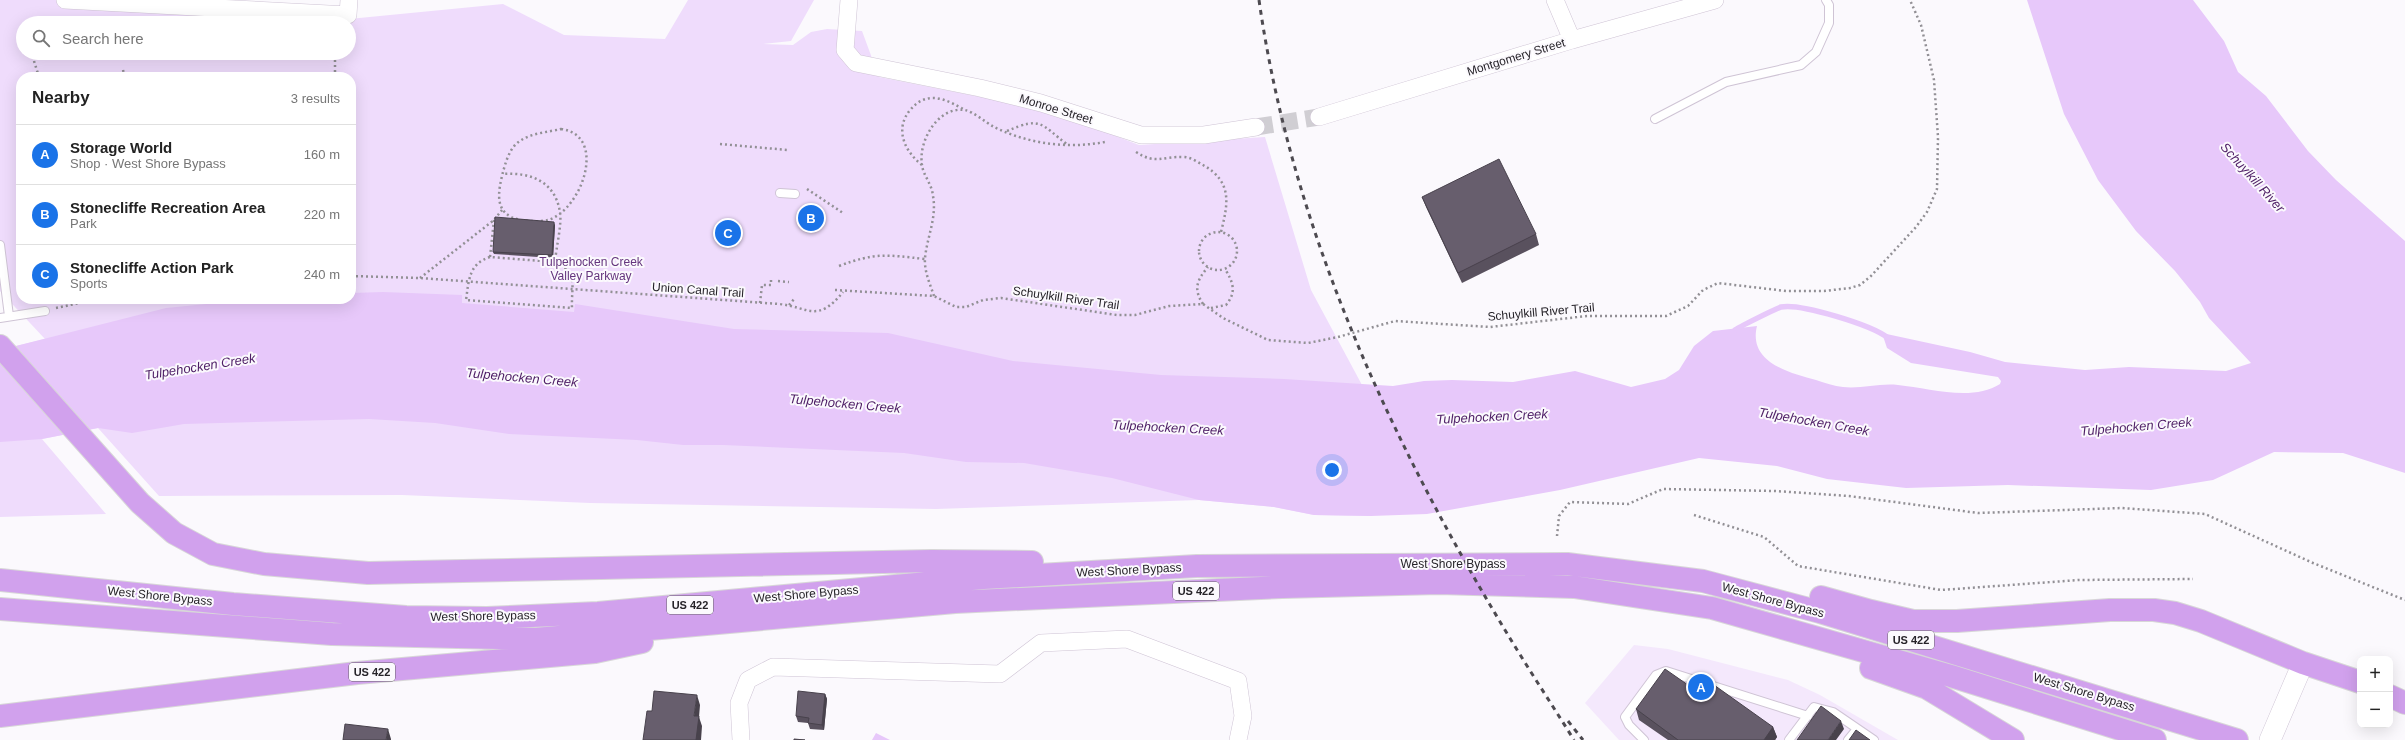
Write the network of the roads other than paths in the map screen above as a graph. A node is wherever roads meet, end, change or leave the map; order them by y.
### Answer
1 (65, 0) edge
2 (849, 0) edge
3 (1555, 0) edge
4 (1715, 0) edge
5 (1826, 0) edge
6 (349, 7) edge
7 (1572, 40) junction
8 (1319, 117) tunnel mouth
9 (1655, 119) dead end
10 (1256, 127) tunnel mouth
11 (780, 193) dead end
12 (795, 194) dead end
13 (0, 245) edge
14 (46, 311) dead end
15 (9, 316) junction
16 (0, 318) edge
17 (0, 346) edge
18 (1380, 564) junction
19 (1580, 565) junction
20 (0, 580) edge
21 (1650, 598) junction
22 (0, 609) edge
23 (742, 620) junction
24 (2303, 664) junction
25 (2357, 681) edge
26 (2393, 697) edge
27 (2405, 702) edge
28 (0, 716) edge
29 (1808, 716) junction
30 (1856, 729) junction
31 (742, 740) edge
32 (1238, 740) edge
33 (1644, 740) edge
34 (1789, 740) edge
35 (1848, 740) edge
36 (1874, 740) edge
37 (2013, 740) edge
38 (2155, 740) edge
39 (2237, 740) edge
40 (2270, 740) edge

1 - 6 street
2 - 10 street, Monroe Street
3 - 7 street
4 - 7 street, Montgomery Street
5 - 9 lane
7 - 8 street, Montgomery Street
11 - 12 lane
13 - 15 lane
14 - 15 lane
15 - 16 lane
17 - 18 highway
18 - 19 highway, West Shore Bypass / US 422
18 - 20 highway, West Shore Bypass / US 422
19 - 24 highway
19 - 39 highway, West Shore Bypass / US 422
21 - 23 highway, West Shore Bypass / US 422
21 - 37 highway
21 - 38 highway, West Shore Bypass / US 422
22 - 23 highway, West Shore Bypass
23 - 28 highway, US 422
24 - 25 highway
24 - 40 street
26 - 27 highway
29 - 30 lane
29 - 33 lane
29 - 34 lane
30 - 35 lane
30 - 36 lane
31 - 32 street

